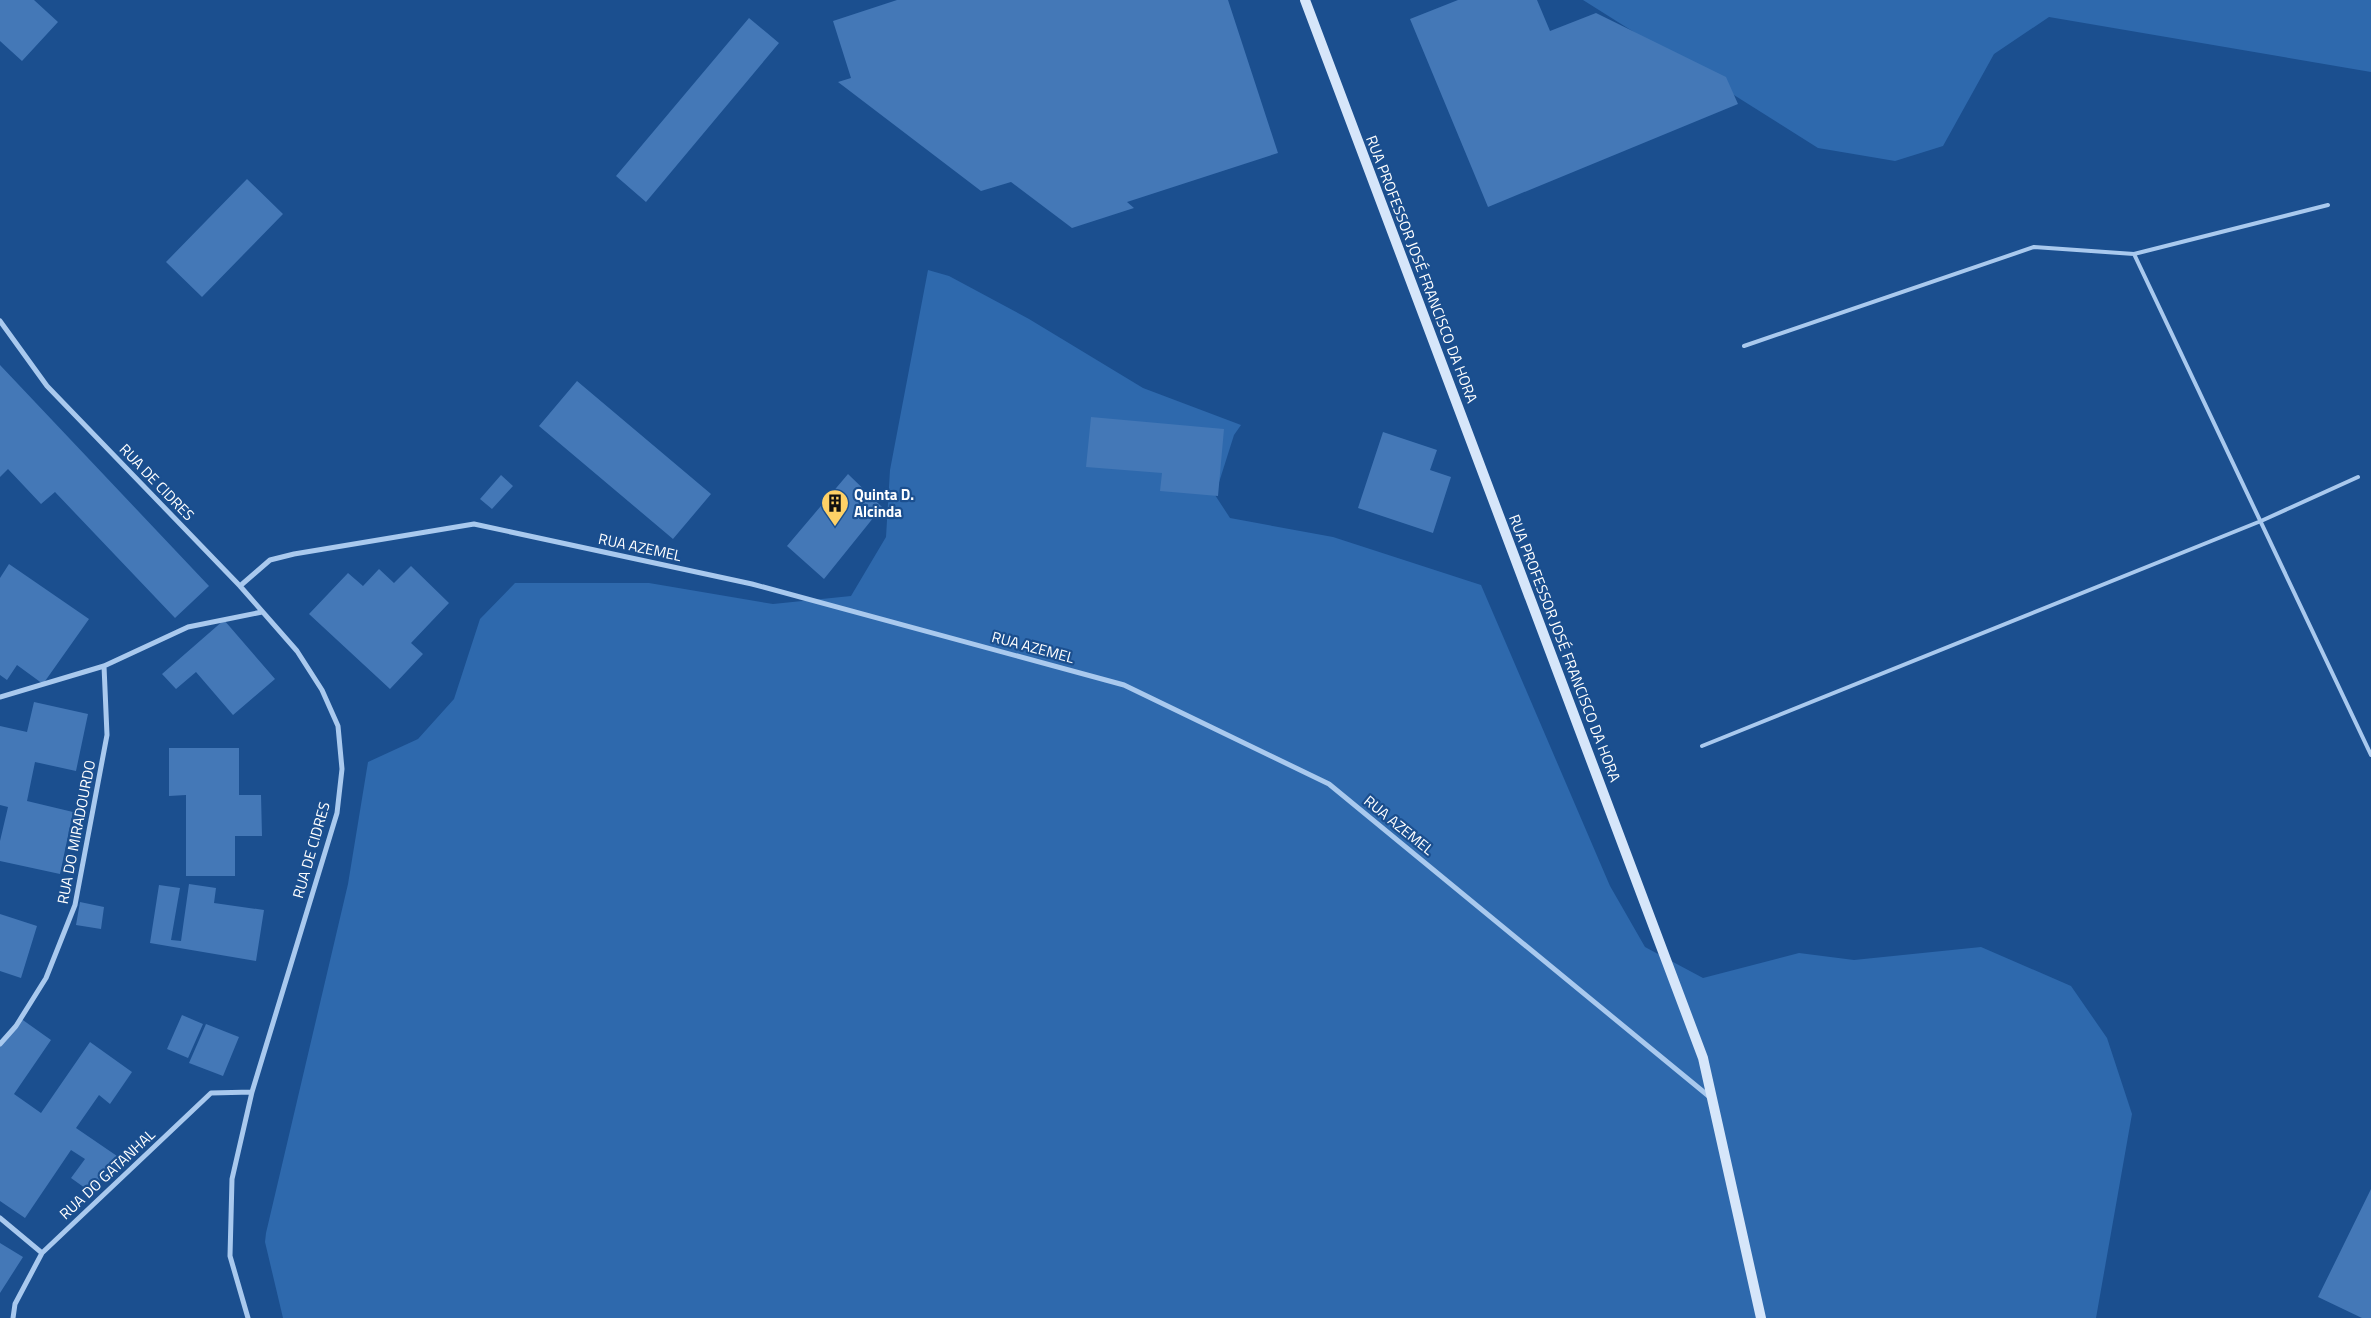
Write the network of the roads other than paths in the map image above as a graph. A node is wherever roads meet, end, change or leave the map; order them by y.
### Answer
1 (1305, 0) edge
2 (2328, 205) dead end
3 (2134, 254) junction
4 (0, 321) edge
5 (1744, 346) dead end
6 (2358, 478) dead end
7 (2261, 521) junction
8 (240, 586) junction
9 (262, 612) junction
10 (104, 666) junction
11 (0, 697) edge
12 (1702, 746) dead end
13 (2371, 755) edge
14 (0, 1044) edge
15 (252, 1092) junction
16 (1711, 1098) junction
17 (0, 1218) edge
18 (42, 1253) junction
19 (13, 1318) edge
20 (248, 1318) edge
21 (1761, 1318) edge

1 - 16 main road, RUA PROFESSOR JOSÉ FRANCISCO DA HORA
2 - 3 lane
3 - 5 lane
3 - 7 lane
4 - 8 street, RUA DE CIDRES
6 - 7 lane
7 - 12 lane
7 - 13 lane
8 - 9 street, RUA DE CIDRES
8 - 16 street, RUA AZEMEL
9 - 10 street
9 - 15 street, RUA DE CIDRES
10 - 11 street
10 - 14 street, RUA DO MIRADOURDO
15 - 18 street, RUA DO GATANHAL
15 - 20 street, RUA DE CIDRES
16 - 21 main road, RUA PROFESSOR JOSÉ FRANCISCO DA HORA
17 - 18 street
18 - 19 street, RUA DO GATANHAL

